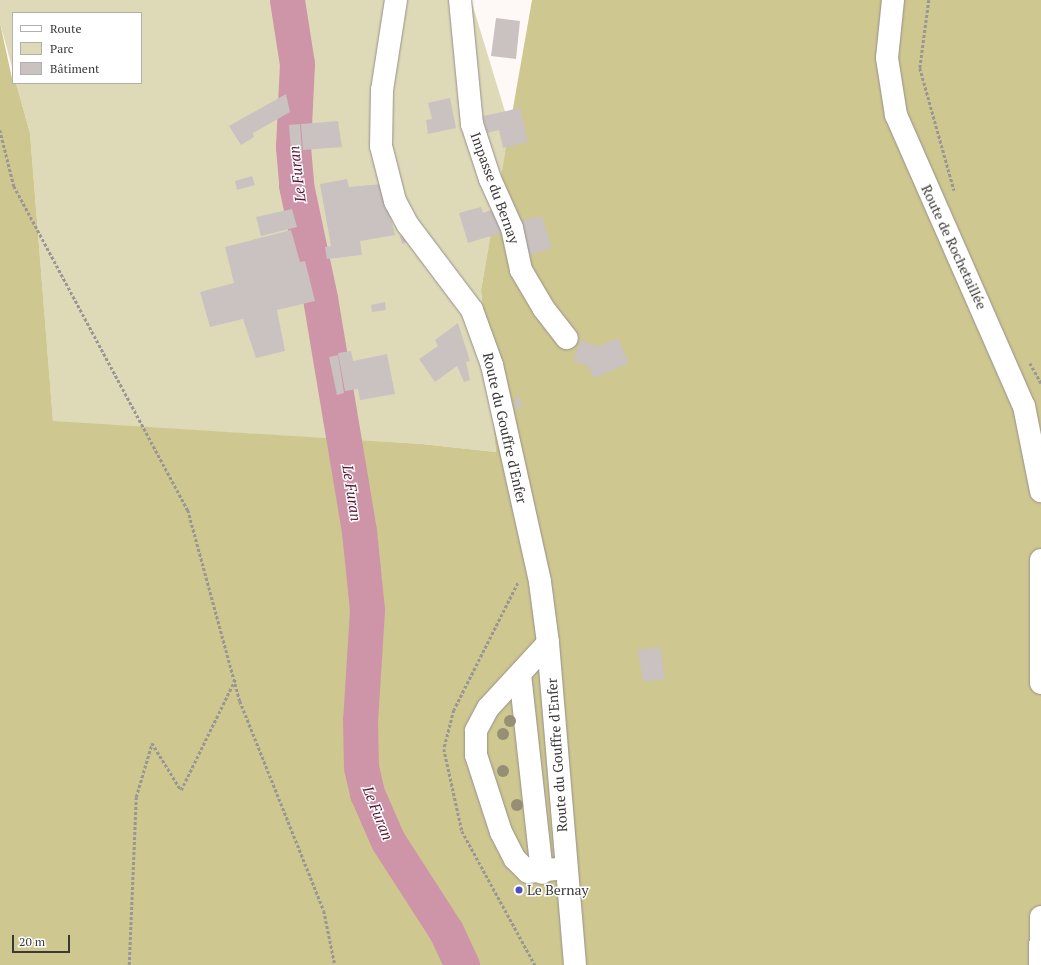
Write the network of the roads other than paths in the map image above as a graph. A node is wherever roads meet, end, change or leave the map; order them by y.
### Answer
1 (396, 0) edge
2 (460, 0) edge
3 (893, 0) edge
4 (567, 338) dead end
5 (1041, 491) edge
6 (1041, 560) edge
7 (548, 643) junction
8 (520, 674) junction
9 (1041, 683) edge
10 (565, 868) junction
11 (542, 873) junction
12 (1041, 917) edge
13 (575, 965) edge
14 (1040, 965) edge

1 - 7 street, Route du Gouffre d'Enfer
2 - 4 street, Impasse du Bernay
3 - 5 street, Route de Rochetaillée
6 - 9 street
7 - 8 street, Route du Gouffre d'Enfer
7 - 10 street, Route du Gouffre d'Enfer
8 - 11 street
8 - 11 street, Route du Gouffre d'Enfer
10 - 11 street, Route du Gouffre d'Enfer
10 - 13 street, Route du Gouffre d'Enfer
12 - 14 street

